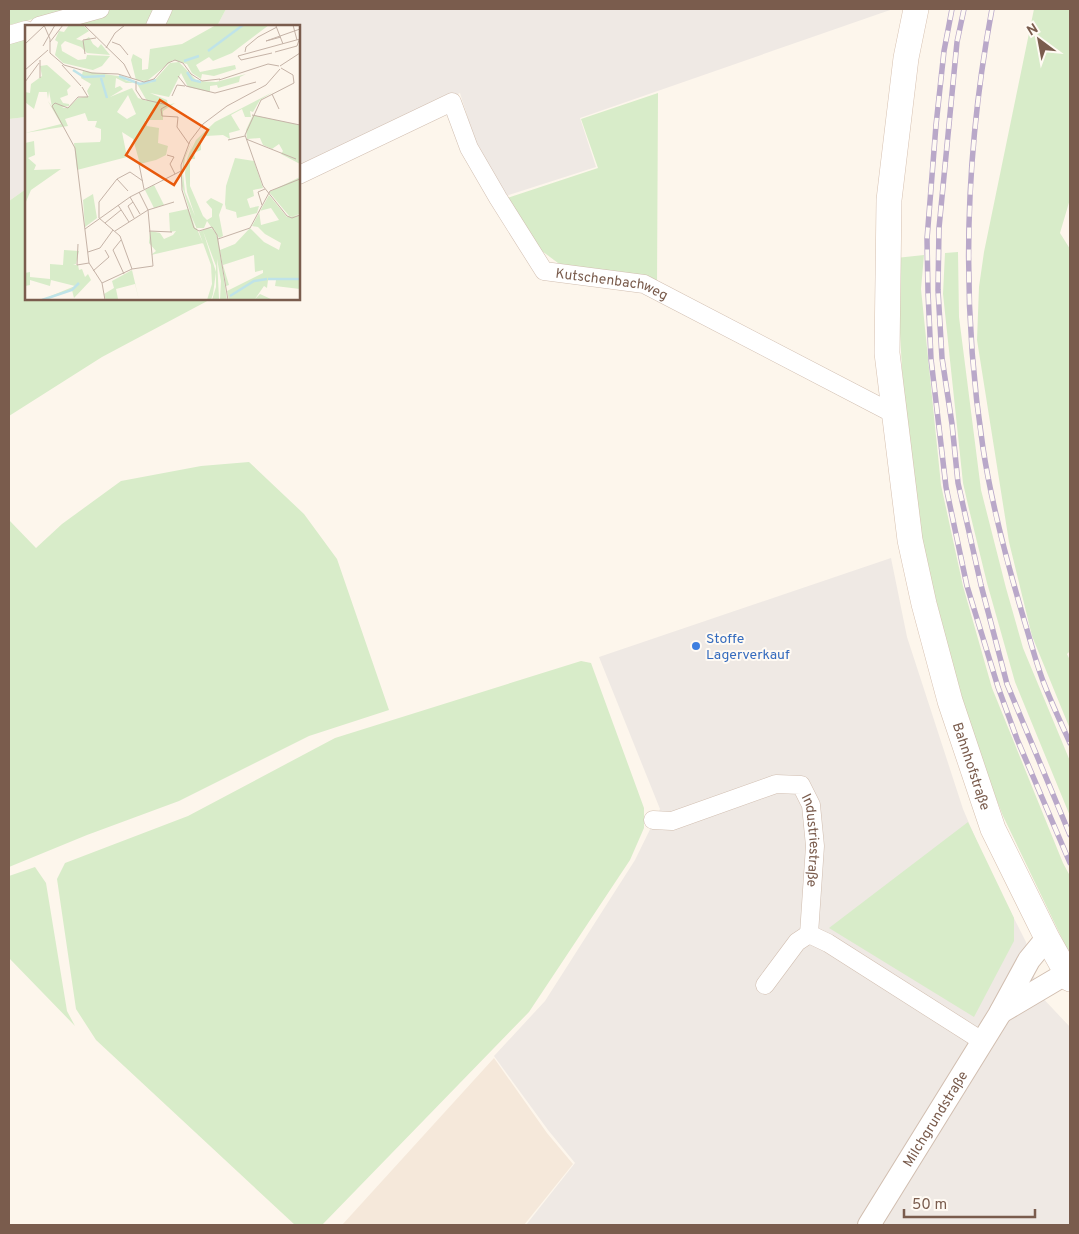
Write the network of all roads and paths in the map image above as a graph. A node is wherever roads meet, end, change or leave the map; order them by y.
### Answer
1 (100, 9) edge
2 (163, 9) edge
3 (916, 9) edge
4 (43, 25) edge
5 (155, 25) edge
6 (25, 30) edge
7 (9, 35) edge
8 (300, 175) edge
9 (894, 414) junction
10 (653, 820) dead end
11 (809, 934) junction
12 (1047, 938) junction
13 (1068, 976) edge
14 (765, 985) dead end
15 (1000, 1012) junction
16 (982, 1041) junction
17 (869, 1225) edge

1 - 4 street
2 - 5 street
3 - 9 main road, Bahnhofstraße
6 - 7 street
8 - 9 street, Kutschenbachweg
9 - 12 main road, Bahnhofstraße
10 - 11 street, Industriestraße
11 - 14 street
11 - 16 street
12 - 13 main road, Bahnhofstraße
12 - 15 street, Milchgrundstraße
13 - 15 street, Milchgrundstraße
15 - 16 street, Milchgrundstraße
16 - 17 street, Milchgrundstraße

